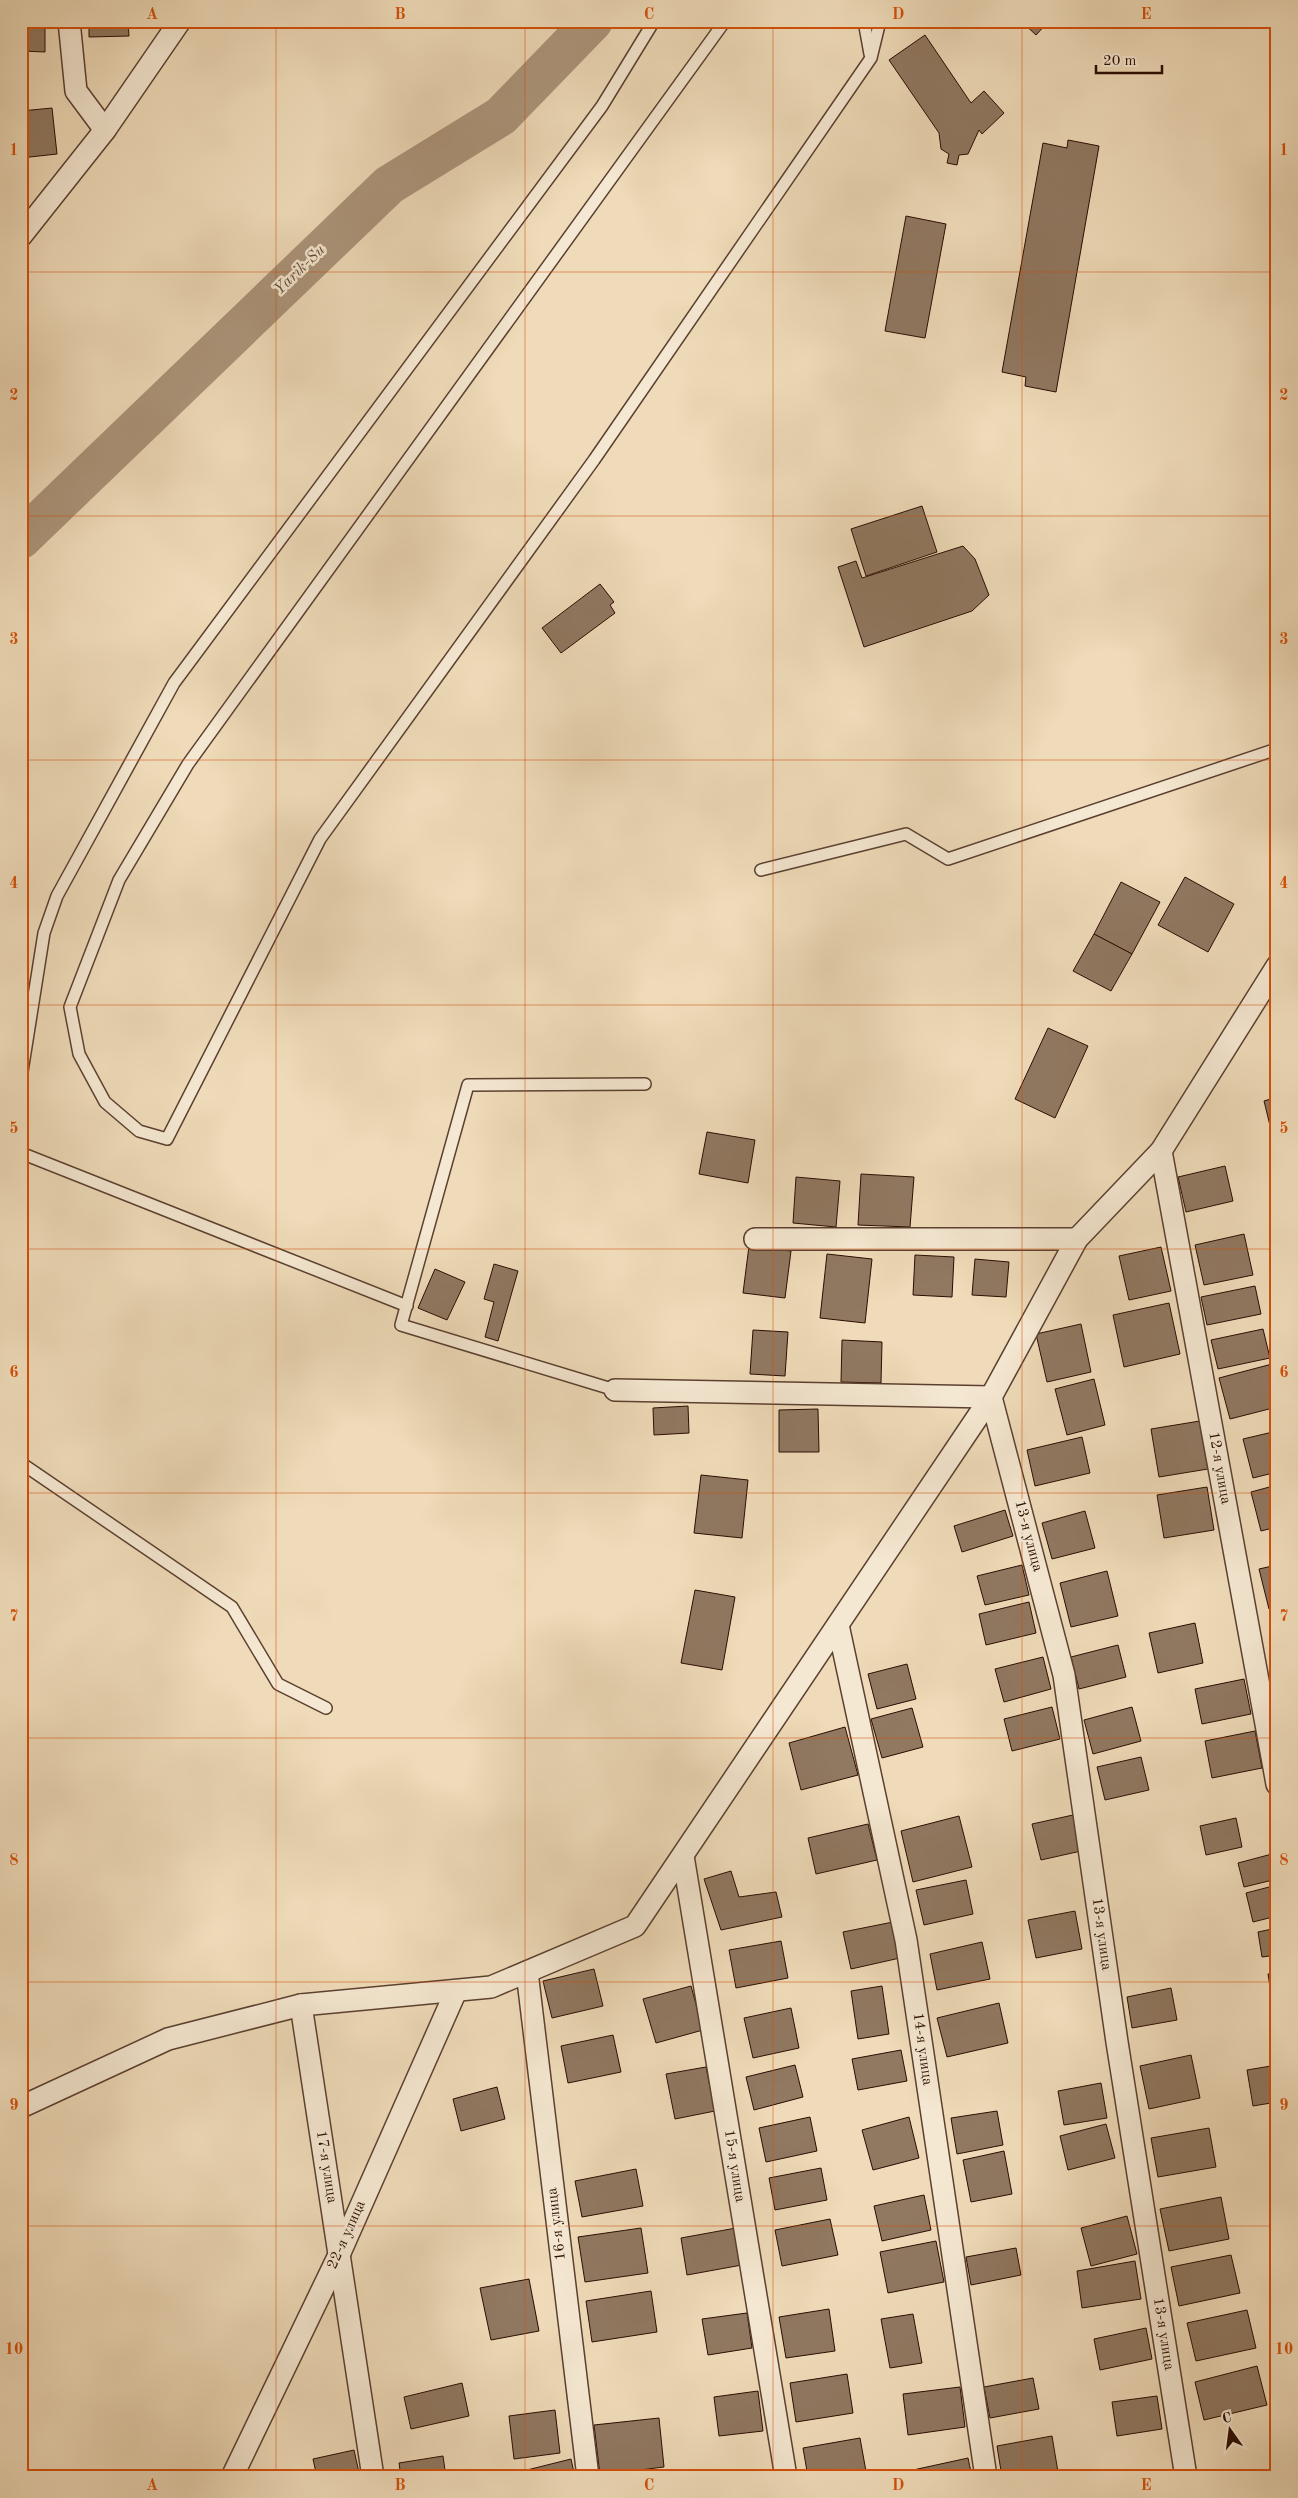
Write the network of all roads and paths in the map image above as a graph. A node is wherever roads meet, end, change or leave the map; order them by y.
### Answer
1 (69, 21) edge
2 (180, 21) edge
3 (654, 21) edge
4 (725, 21) edge
5 (864, 21) edge
6 (880, 21) edge
7 (871, 58) junction
8 (105, 130) junction
9 (21, 236) edge
10 (1277, 749) edge
11 (761, 870) dead end
12 (1277, 966) edge
13 (21, 1078) edge
14 (645, 1084) dead end
15 (1161, 1151) junction
16 (21, 1153) edge
17 (755, 1239) dead end
18 (1077, 1239) junction
19 (407, 1306) junction
20 (615, 1390) joint
21 (991, 1397) junction
22 (21, 1463) edge
23 (838, 1625) junction
24 (326, 1708) dead end
25 (1277, 1784) edge
26 (683, 1856) junction
27 (527, 1972) junction
28 (456, 1990) junction
29 (301, 2005) junction
30 (21, 2108) edge
31 (339, 2255) junction
32 (232, 2477) edge
33 (374, 2477) edge
34 (588, 2477) edge
35 (786, 2477) edge
36 (986, 2477) edge
37 (1186, 2477) edge

1 - 8 street
2 - 8 street
3 - 13 lane
4 - 7 lane
5 - 7 lane
6 - 7 lane
8 - 9 street
10 - 11 lane
12 - 15 street
14 - 19 lane
15 - 18 street
15 - 25 street, 12-я улица
16 - 19 lane
17 - 18 street
18 - 21 street
19 - 20 lane
20 - 21 street
21 - 23 street
21 - 37 street, 13-я улица
22 - 24 lane
23 - 26 street
23 - 36 street, 14-я улица
26 - 27 street
26 - 35 street, 15-я улица
27 - 28 street
27 - 34 street, 16-я улица
28 - 29 street
28 - 31 street, 22-я улица
29 - 30 street
29 - 31 street, 17-я улица
31 - 32 street, 22-я улица
31 - 33 street, 17-я улица

